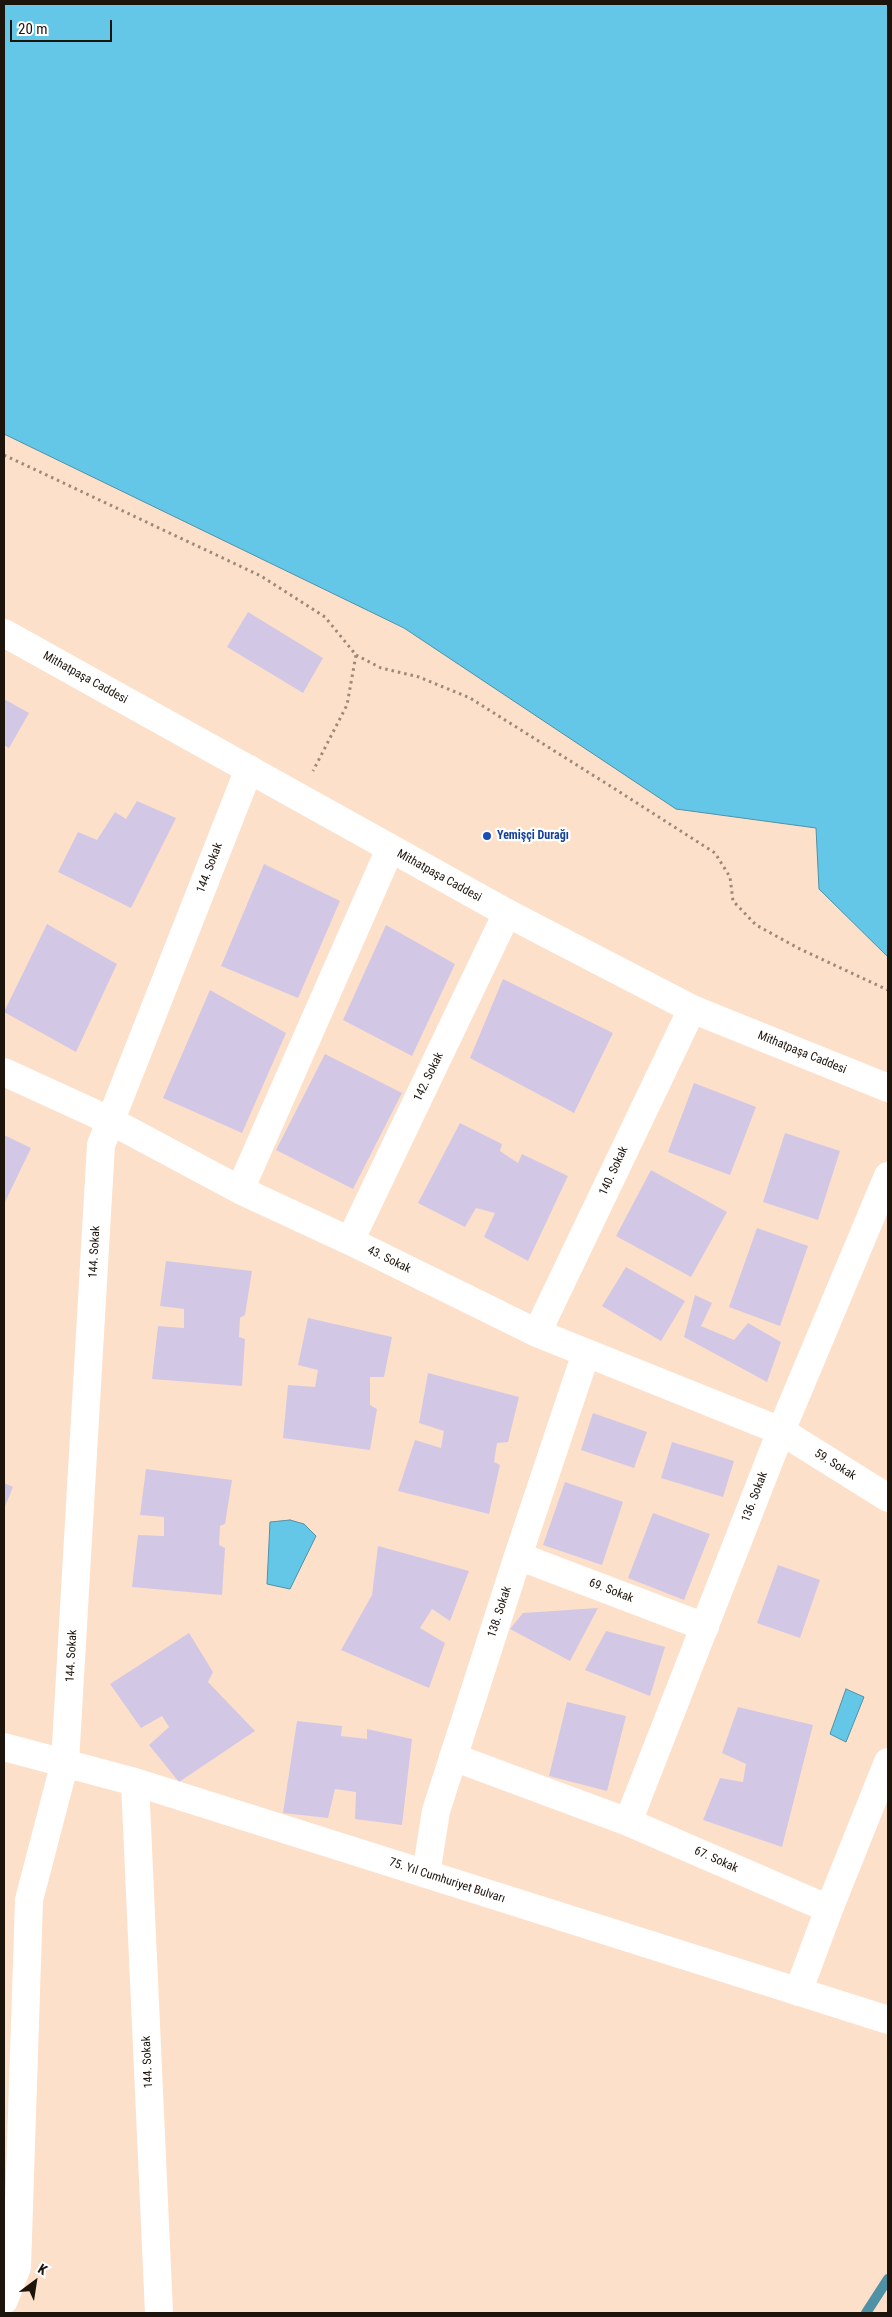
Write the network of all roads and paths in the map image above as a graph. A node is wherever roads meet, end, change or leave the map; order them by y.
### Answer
1 (4, 454) edge
2 (4, 633) edge
3 (356, 655) junction
4 (249, 769) junction
5 (300, 798) junction
6 (390, 849) junction
7 (507, 913) junction
8 (888, 990) edge
9 (692, 1009) junction
10 (4, 1072) edge
11 (888, 1088) edge
12 (110, 1121) junction
13 (888, 1176) edge
14 (240, 1190) junction
15 (350, 1241) junction
16 (537, 1333) junction
17 (586, 1353) junction
18 (781, 1431) junction
19 (888, 1498) edge
20 (518, 1556) junction
21 (705, 1627) junction
22 (4, 1747) edge
23 (453, 1757) junction
24 (65, 1762) junction
25 (888, 1762) edge
26 (134, 1782) junction
27 (628, 1822) junction
28 (426, 1874) junction
29 (829, 1909) junction
30 (798, 1992) junction
31 (888, 2020) edge
32 (4, 2300) edge
33 (159, 2313) edge

1 - 3 path
2 - 4 street, Mithatpaşa Caddesi
3 - 5 path
3 - 8 path
4 - 5 street, Mithatpaşa Caddesi
4 - 12 street, 144. Sokak
5 - 6 street, Mithatpaşa Caddesi
6 - 7 street, Mithatpaşa Caddesi
6 - 14 street
7 - 9 street, Mithatpaşa Caddesi
7 - 15 street, 142. Sokak
9 - 11 street, Mithatpaşa Caddesi
9 - 16 street, 140. Sokak
10 - 12 street, 43. Sokak
12 - 14 street, 43. Sokak
12 - 24 street, 144. Sokak
13 - 18 street, 136. Sokak
14 - 15 street, 43. Sokak
15 - 16 street, 43. Sokak
16 - 17 street, 43. Sokak
17 - 18 street, 43. Sokak
17 - 20 street, 138. Sokak
18 - 19 street, 59. Sokak
18 - 21 street, 136. Sokak
20 - 21 street, 69. Sokak
20 - 23 street, 138. Sokak
21 - 27 street, 136. Sokak
22 - 24 street, 75. Yıl Cumhuriyet Bulvarı
23 - 27 street, 67. Sokak
23 - 28 street, 138. Sokak
24 - 26 street, 75. Yıl Cumhuriyet Bulvarı
24 - 32 street, 144. Sokak
25 - 29 street
26 - 28 street, 75. Yıl Cumhuriyet Bulvarı
26 - 33 street, 144. Sokak
27 - 29 street, 67. Sokak
28 - 30 street, 75. Yıl Cumhuriyet Bulvarı
29 - 30 street
30 - 31 street, 75. Yıl Cumhuriyet Bulvarı

